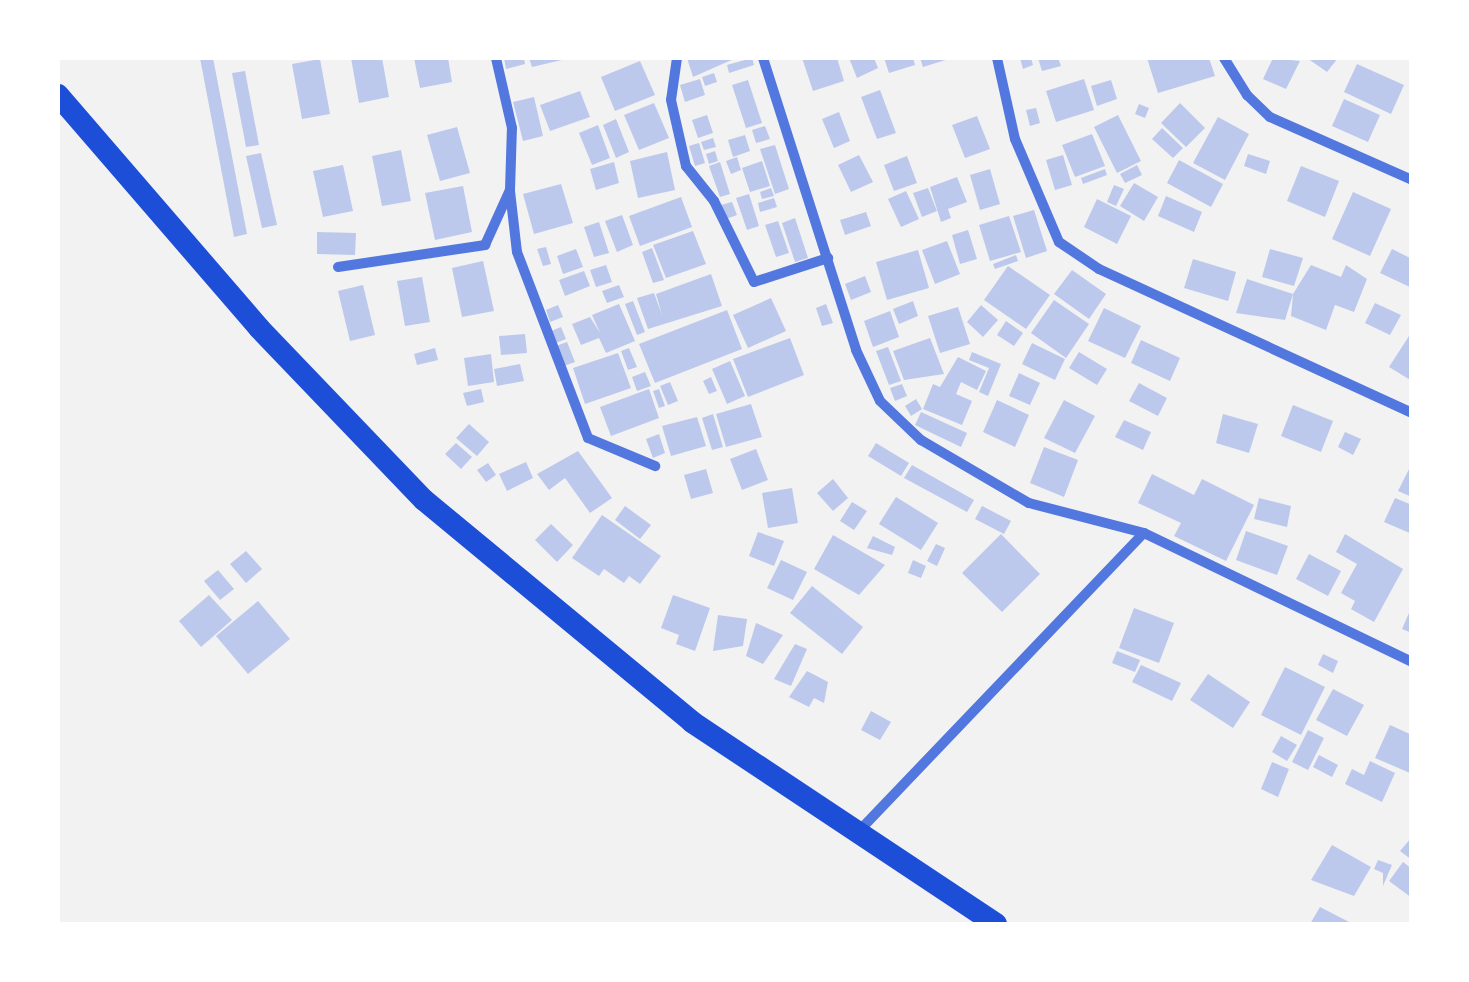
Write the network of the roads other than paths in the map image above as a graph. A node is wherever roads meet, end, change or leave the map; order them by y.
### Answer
1 (496, 58) edge
2 (677, 58) edge
3 (763, 58) edge
4 (997, 58) edge
5 (1224, 58) edge
6 (58, 95) edge
7 (1412, 180) edge
8 (510, 190) junction
9 (828, 258) junction
10 (338, 266) dead end
11 (1412, 413) edge
12 (655, 466) dead end
13 (1144, 534) junction
14 (1412, 662) edge
15 (855, 835) junction
16 (996, 924) edge

1 - 8 street
2 - 9 street
3 - 9 street
4 - 11 street
5 - 7 street
6 - 15 main road
8 - 10 street
8 - 12 street
9 - 13 street
13 - 14 street
13 - 15 street
15 - 16 main road

